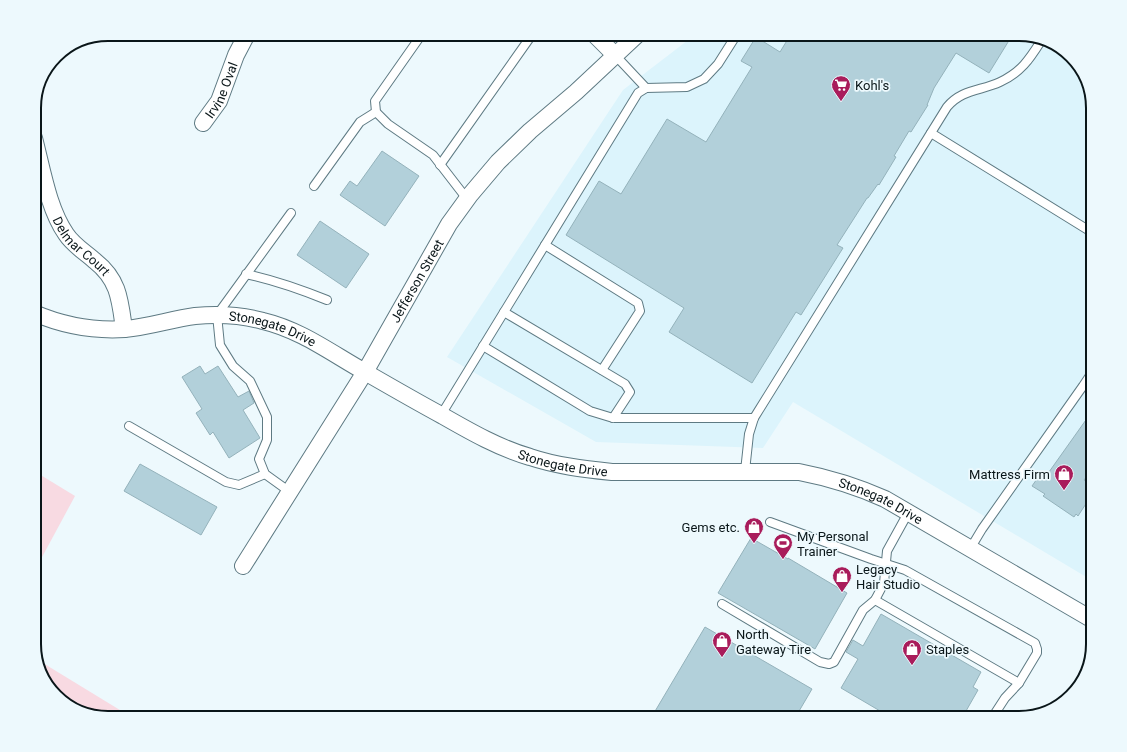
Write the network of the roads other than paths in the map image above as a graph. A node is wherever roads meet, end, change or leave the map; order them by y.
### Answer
1 (243, 41) edge
2 (417, 41) edge
3 (528, 41) edge
4 (601, 41) edge
5 (630, 41) edge
6 (733, 41) edge
7 (1039, 44) edge
8 (615, 55) junction
9 (646, 88) junction
10 (376, 112) junction
11 (203, 123) dead end
12 (931, 133) junction
13 (41, 164) edge
14 (440, 165) junction
15 (314, 186) dead end
16 (467, 198) junction
17 (292, 213) dead end
18 (1086, 230) edge
19 (545, 245) junction
20 (246, 274) junction
21 (327, 300) dead end
22 (504, 312) junction
23 (41, 315) edge
24 (217, 315) junction
25 (124, 329) junction
26 (483, 346) junction
27 (602, 370) junction
28 (365, 372) junction
29 (1086, 382) edge
30 (441, 415) junction
31 (613, 418) junction
32 (754, 418) junction
33 (129, 426) dead end
34 (745, 471) junction
35 (265, 474) junction
36 (290, 492) junction
37 (908, 513) junction
38 (770, 522) dead end
39 (970, 549) junction
40 (886, 564) junction
41 (243, 566) dead end
42 (874, 600) junction
43 (722, 604) dead end
44 (1086, 616) edge
45 (1019, 684) junction
46 (997, 711) edge

1 - 11 street, Irvine Oval
2 - 10 lane
3 - 14 lane
4 - 8 street
5 - 8 street, Jefferson Street
6 - 9 lane
7 - 12 lane
8 - 9 lane
8 - 16 street, Jefferson Street
9 - 19 lane
10 - 14 lane
10 - 15 lane
12 - 18 lane
12 - 32 lane
13 - 25 street, Delmar Court
14 - 16 lane
16 - 28 street, Jefferson Street
17 - 20 lane
19 - 22 lane
19 - 27 lane
20 - 21 lane
20 - 24 lane
22 - 26 lane
22 - 27 lane
23 - 25 street, Stonegate Drive
24 - 25 street, Stonegate Drive
24 - 28 street, Stonegate Drive
24 - 35 lane
26 - 30 lane
26 - 31 lane
27 - 31 lane
28 - 30 street, Stonegate Drive
28 - 36 street, Jefferson Street
29 - 39 lane
30 - 34 street, Stonegate Drive
31 - 32 lane
32 - 34 lane
33 - 35 lane
34 - 37 street, Stonegate Drive
35 - 36 lane
36 - 41 street, Jefferson Street
37 - 39 street, Stonegate Drive
37 - 40 lane
38 - 40 lane
39 - 44 street, Stonegate Drive
40 - 42 lane
40 - 45 lane
42 - 43 lane
42 - 45 lane
45 - 46 lane

